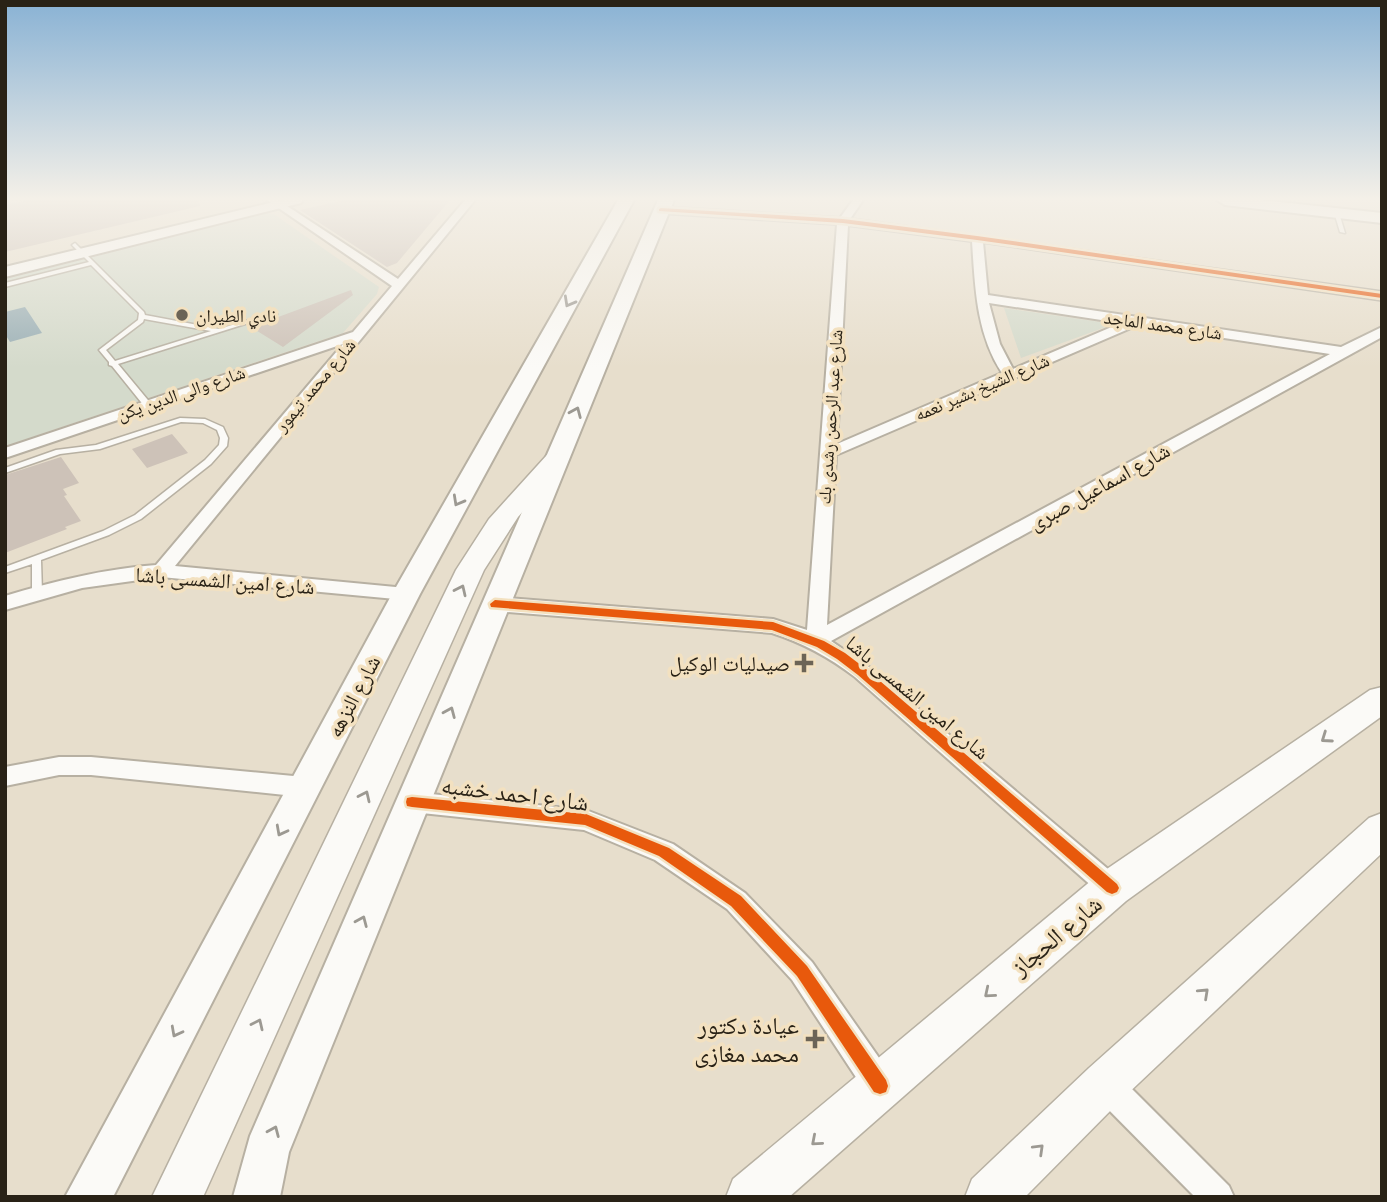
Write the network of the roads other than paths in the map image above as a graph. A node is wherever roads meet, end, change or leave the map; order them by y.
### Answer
1 (65, 256) edge
2 (74, 256) edge
3 (78, 256) edge
4 (85, 256) edge
5 (356, 256) edge
6 (422, 256) edge
7 (595, 256) edge
8 (642, 256) edge
9 (841, 256) edge
10 (979, 256) edge
11 (1103, 256) edge
12 (5, 263) edge
13 (5, 272) edge
14 (5, 285) edge
15 (398, 285) junction
16 (1382, 296) edge
17 (983, 298) junction
18 (274, 314) dead end
19 (143, 317) junction
20 (1136, 321) junction
21 (220, 330) junction
22 (1382, 331) edge
23 (357, 334) junction
24 (1344, 352) junction
25 (111, 364) junction
26 (1010, 375) junction
27 (148, 405) junction
28 (5, 453) edge
29 (828, 453) junction
30 (556, 460) junction
31 (5, 471) edge
32 (36, 559) junction
33 (5, 570) edge
34 (160, 571) junction
35 (37, 593) junction
36 (406, 594) junction
37 (5, 603) edge
38 (495, 604) junction
39 (816, 640) junction
40 (1375, 709) edge
41 (5, 777) edge
42 (304, 787) junction
43 (412, 802) junction
44 (1382, 829) edge
45 (1112, 888) junction
46 (1105, 1084) junction
47 (880, 1086) junction
48 (88, 1197) edge
49 (177, 1197) edge
50 (256, 1197) edge
51 (751, 1197) edge
52 (990, 1197) edge
53 (1218, 1197) edge

1 - 12 street
2 - 13 street
3 - 14 lane
4 - 19 lane
5 - 15 street
6 - 15 street, شارع محمد تيمور
7 -> 36 main road, شارع النزهه
30 -> 8 main road
9 - 29 street, شارع عبد الرحمن رشدى بك
10 - 17 street
11 - 16 street
15 - 23 street, شارع محمد تيمور
17 - 20 street, شارع محمد الماجد
17 - 26 street
18 - 21 lane
19 - 21 lane
19 - 25 lane
20 - 24 street, شارع محمد الماجد
20 - 26 street, شارع الشيخ بشير نعمه
21 - 25 lane
22 - 24 street, شارع اسماعيل صبرى
23 - 27 street, شارع والى الدين يكن
23 - 34 street, شارع محمد تيمور
24 - 39 street, شارع اسماعيل صبرى
25 - 27 lane
26 - 29 street, شارع الشيخ بشير نعمه
27 - 28 street, شارع والى الدين يكن
29 - 39 street, شارع عبد الرحمن رشدى بك
30 - 38 main road
49 -> 30 main road
31 - 32 lane
32 - 33 lane
32 - 35 lane
34 - 35 street, شارع امين الشمسى باشا
34 - 36 street, شارع امين الشمسى باشا
35 - 37 street, شارع امين الشمسى باشا
36 - 42 main road, شارع النزهه
38 - 39 street, شارع امين الشمسى باشا
43 -> 38 main road
39 - 45 street, شارع امين الشمسى باشا
40 -> 45 main road, شارع الحجاز
41 - 42 street
42 -> 48 main road, شارع النزهه
43 - 47 street, شارع احمد خشبه
50 -> 43 main road
46 -> 44 main road
45 -> 47 main road, شارع الحجاز
52 -> 46 main road
46 - 53 street
47 -> 51 main road, شارع الحجاز

